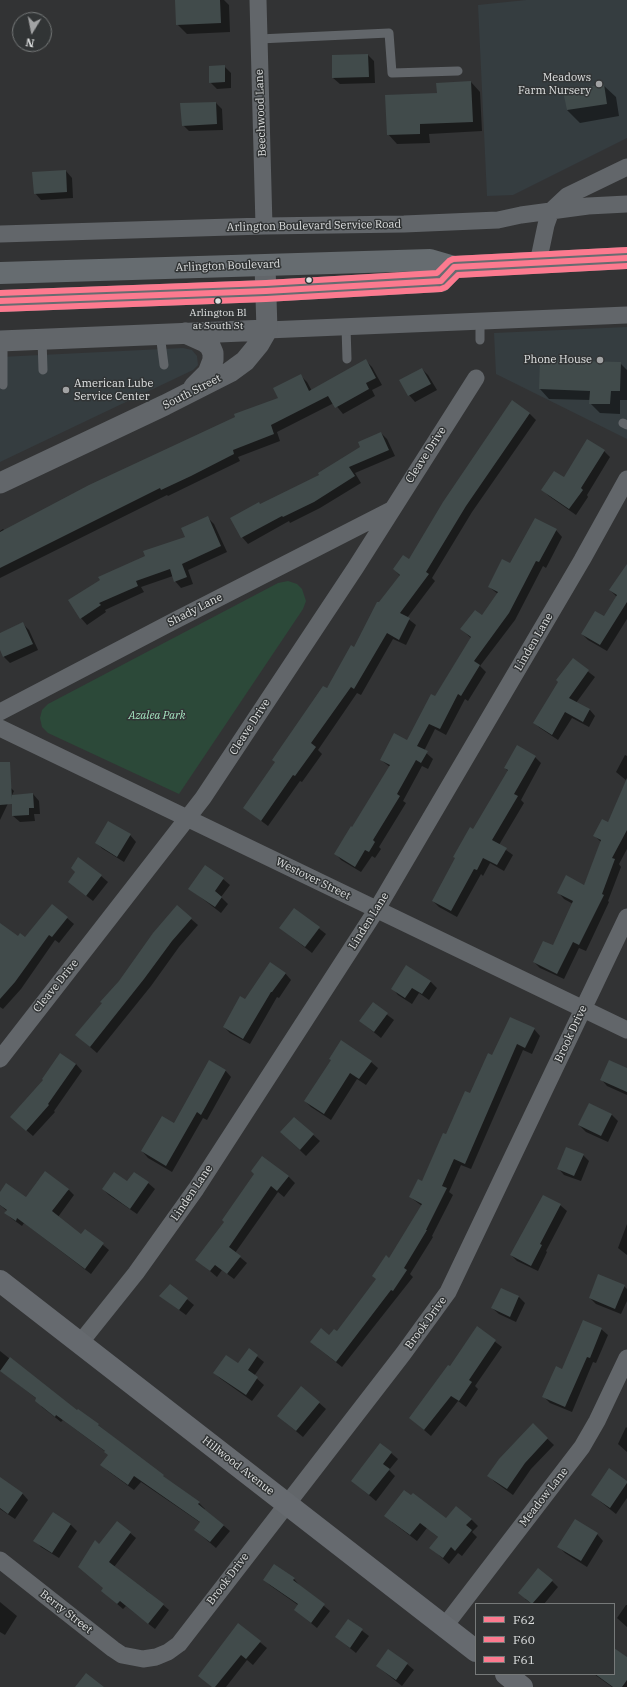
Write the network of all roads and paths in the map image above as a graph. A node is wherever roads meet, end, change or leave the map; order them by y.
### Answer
1 (258, 0) edge
2 (259, 39) junction
3 (458, 71) dead end
4 (627, 167) edge
5 (627, 204) edge
6 (551, 211) junction
7 (264, 226) junction
8 (0, 234) edge
9 (627, 258) edge
10 (538, 262) junction
11 (265, 265) junction
12 (454, 267) junction
13 (0, 273) edge
14 (266, 291) junction
15 (0, 302) edge
16 (627, 315) edge
17 (480, 321) junction
18 (346, 326) junction
19 (267, 330) junction
20 (185, 333) junction
21 (160, 334) junction
22 (42, 339) junction
23 (480, 340) dead end
24 (2, 341) edge
25 (348, 359) dead end
26 (164, 365) dead end
27 (43, 370) dead end
28 (476, 378) dead end
29 (3, 385) dead end
30 (185, 395) junction
31 (627, 479) edge
32 (0, 483) edge
33 (391, 510) junction
34 (0, 712) edge
35 (0, 728) edge
36 (188, 818) junction
37 (377, 910) junction
38 (627, 917) edge
39 (583, 1009) junction
40 (627, 1030) edge
41 (0, 1059) edge
42 (0, 1281) edge
43 (80, 1343) junction
44 (627, 1358) edge
45 (286, 1503) junction
46 (0, 1560) edge
47 (444, 1627) junction
48 (475, 1650) edge
49 (135, 1658) joint
50 (507, 1675) edge
51 (522, 1687) edge

1 - 2 street, Beechwood Lane
2 - 3 lane
2 - 7 street, Beechwood Lane
4 - 6 street
5 - 6 street, Arlington Boulevard Service Road
6 - 7 street, Arlington Boulevard Service Road
6 - 10 street
7 - 8 street, Arlington Boulevard Service Road
9 - 10 highway, Arlington Boulevard
10 - 12 highway, Arlington Boulevard
11 - 12 highway, Arlington Boulevard
11 - 13 highway, Arlington Boulevard
11 - 14 street
12 - 14 highway
14 - 15 highway
14 - 19 street
16 - 17 street
17 - 18 street
17 - 23 lane
18 - 19 street
18 - 25 lane
19 - 20 street
19 - 30 street, South Street
20 - 21 street
20 - 30 street
21 - 22 street
21 - 26 lane
22 - 24 street
22 - 27 lane
24 - 29 lane
28 - 33 street, Cleave Drive
30 - 32 street, South Street
31 - 37 street, Linden Lane
33 - 34 street, Shady Lane
33 - 36 street, Cleave Drive
35 - 36 street, Westover Street
36 - 37 street, Westover Street
36 - 41 street, Cleave Drive
37 - 39 street, Westover Street
37 - 43 street, Linden Lane
38 - 39 street, Brook Drive
39 - 40 street, Westover Street
39 - 45 street, Brook Drive
42 - 43 main road, Hillwood Avenue
43 - 45 main road, Hillwood Avenue
44 - 47 street, Meadow Lane
45 - 47 main road, Hillwood Avenue
45 - 49 street, Brook Drive
46 - 49 street, Berry Street
47 - 48 main road, Hillwood Avenue
50 - 51 main road

